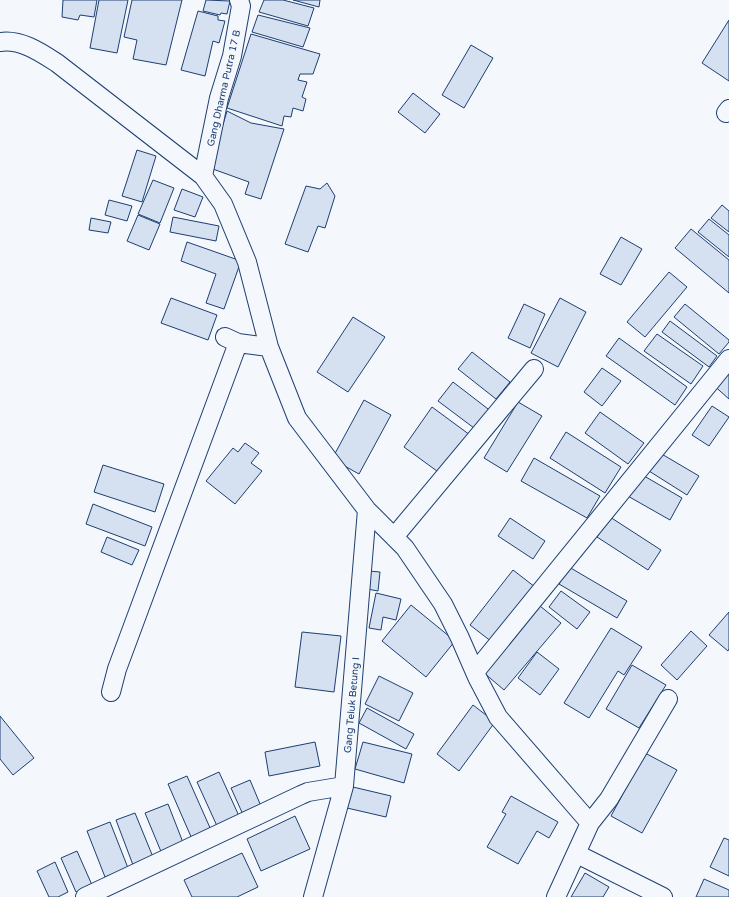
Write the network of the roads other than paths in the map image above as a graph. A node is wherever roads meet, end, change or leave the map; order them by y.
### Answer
1 (244, 2) edge
2 (4, 41) edge
3 (203, 176) junction
4 (269, 347) junction
5 (729, 359) edge
6 (534, 369) dead end
7 (367, 510) junction
8 (394, 537) junction
9 (475, 672) junction
10 (111, 692) dead end
11 (668, 699) dead end
12 (344, 786) junction
13 (590, 823) junction
14 (577, 854) junction
15 (85, 897) edge
16 (314, 897) edge
17 (556, 897) edge
18 (663, 897) edge

1 - 3 street, Gang Dharma Putra 17 B
2 - 3 street
3 - 4 street
4 - 7 street
4 - 10 street
5 - 9 street
6 - 8 street
7 - 8 street
7 - 12 street, Gang Teluk Betung I
8 - 9 street
9 - 13 street
11 - 13 street
12 - 15 street
12 - 16 street, Gang Teluk Betung I
13 - 14 street
14 - 17 street
14 - 18 street

